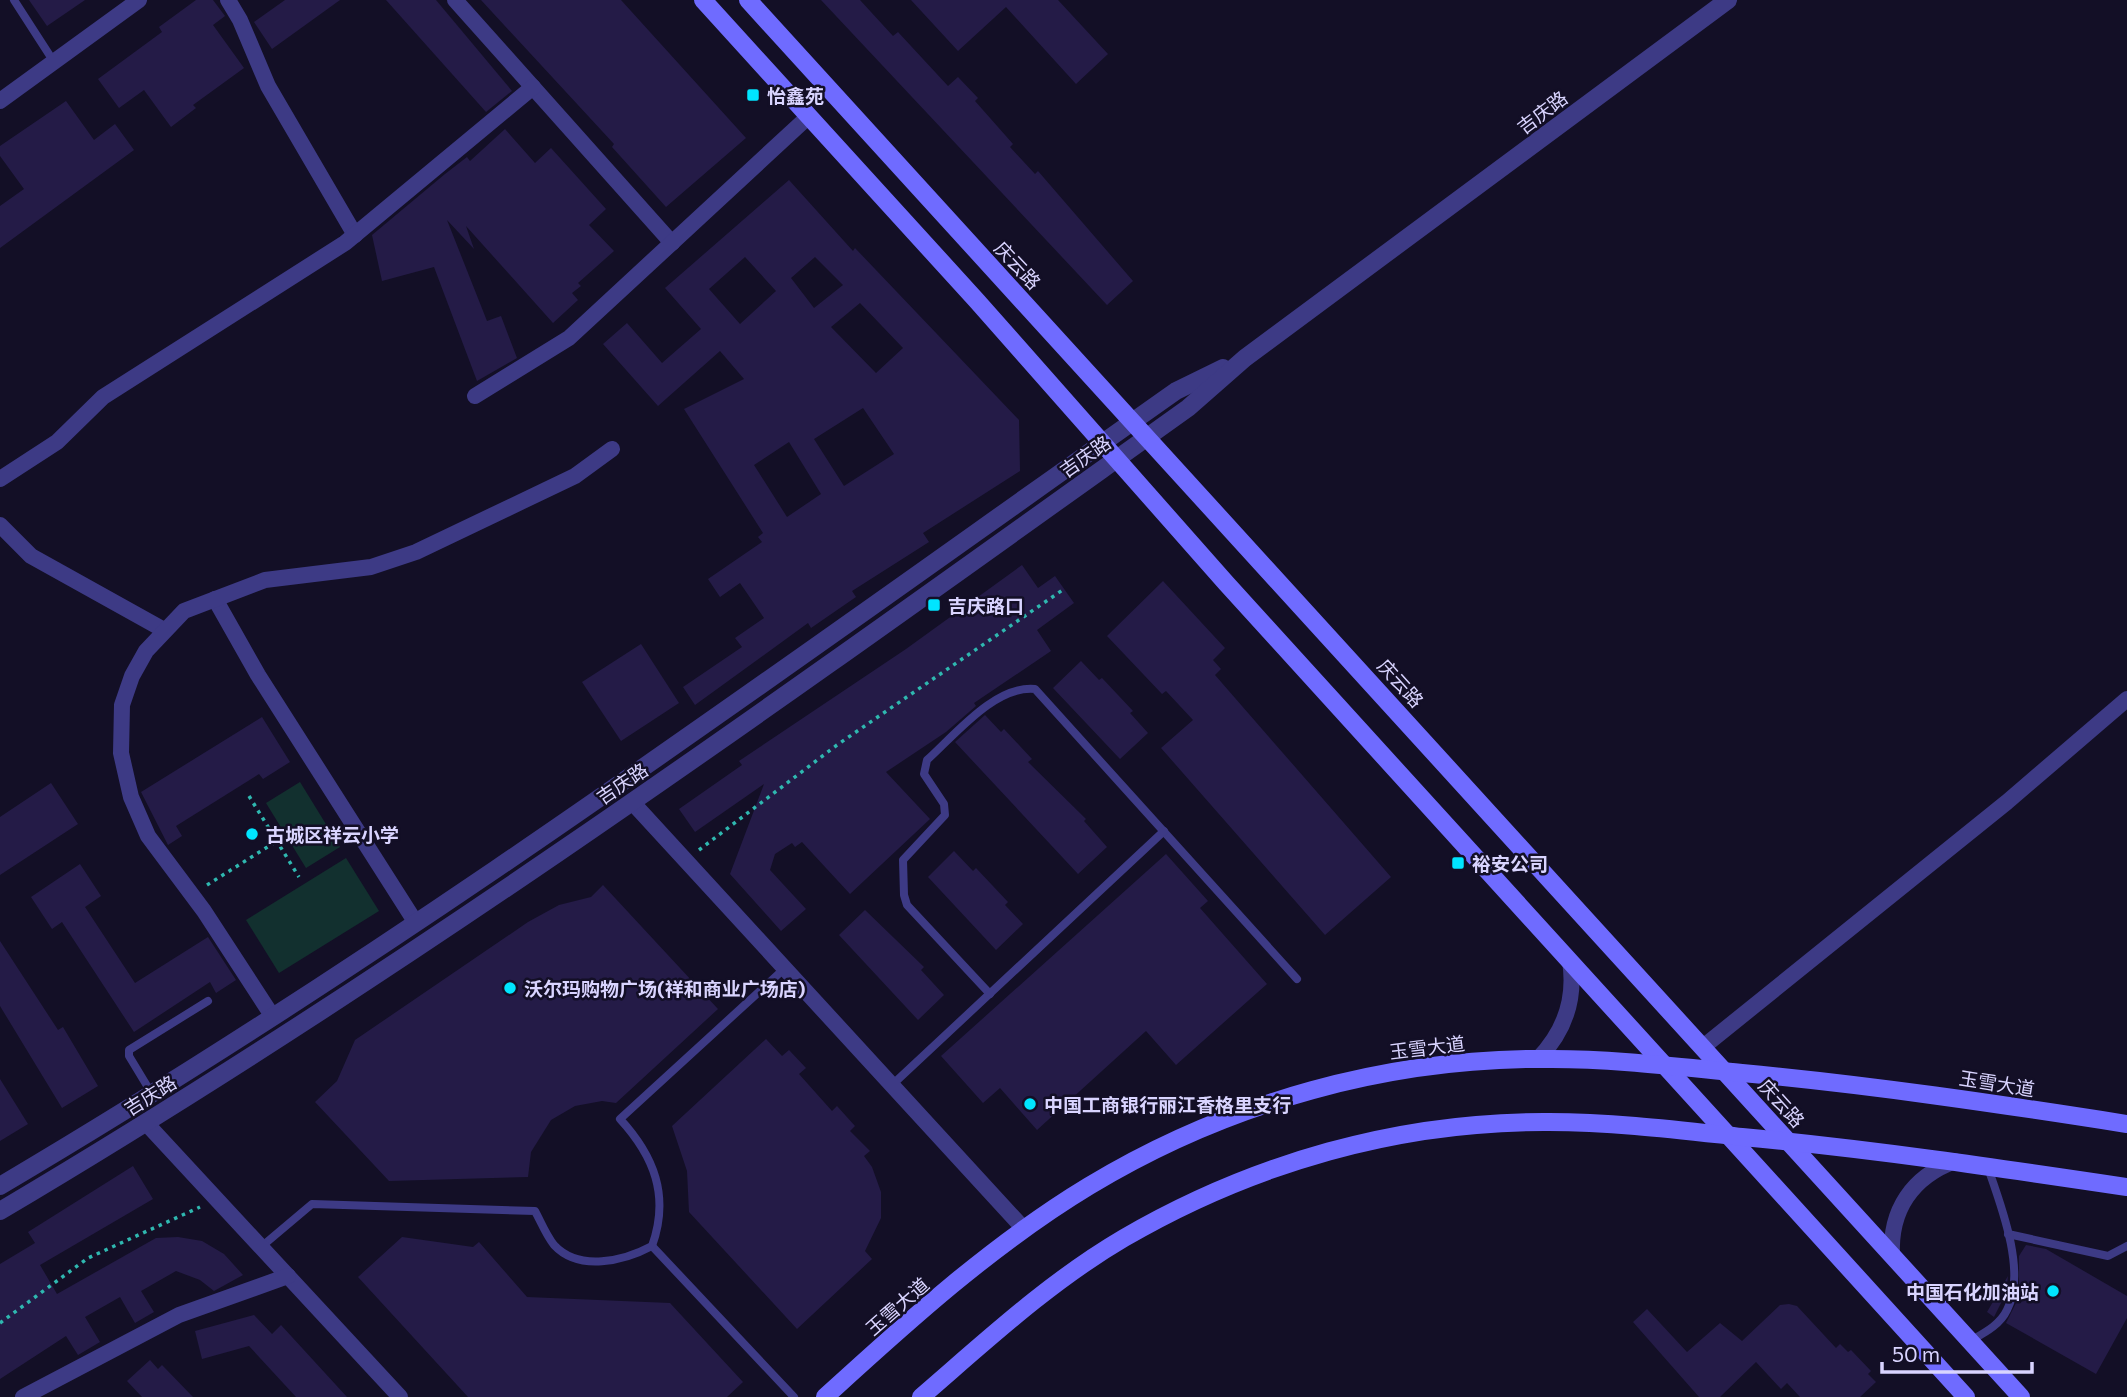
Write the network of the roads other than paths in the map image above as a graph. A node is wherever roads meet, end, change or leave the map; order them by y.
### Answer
1 (14, 0) edge
2 (139, 0) edge
3 (228, 0) edge
4 (455, 0) edge
5 (703, 0) edge
6 (748, 0) edge
7 (1728, 0) edge
8 (54, 62) junction
9 (533, 87) junction
10 (0, 101) edge
11 (809, 116) junction
12 (355, 235) junction
13 (672, 243) junction
14 (1245, 358) junction
15 (475, 396) dead end
16 (1133, 422) junction
17 (1147, 437) junction
18 (1103, 443) junction
19 (612, 449) dead end
20 (1117, 459) junction
21 (0, 479) edge
22 (0, 525) edge
23 (215, 598) junction
24 (164, 631) junction
25 (2127, 699) edge
26 (632, 802) junction
27 (1164, 831) junction
28 (416, 923) junction
29 (1570, 961) junction
30 (785, 968) junction
31 (1297, 979) dead end
32 (989, 994) junction
33 (208, 1001) dead end
34 (274, 1017) junction
35 (1703, 1047) junction
36 (1538, 1059) junction
37 (1666, 1066) junction
38 (1726, 1072) junction
39 (892, 1085) junction
40 (152, 1094) junction
41 (146, 1122) junction
42 (2127, 1124) edge
43 (1728, 1135) junction
44 (1789, 1141) junction
45 (1955, 1161) junction
46 (1987, 1166) junction
47 (0, 1186) edge
48 (2127, 1187) edge
49 (0, 1211) edge
50 (1024, 1229) junction
51 (2008, 1234) junction
52 (652, 1245) junction
53 (2127, 1246) edge
54 (261, 1247) junction
55 (1892, 1255) junction
56 (288, 1276) junction
57 (1970, 1341) junction
58 (23, 1397) edge
59 (400, 1397) edge
60 (794, 1397) edge
61 (824, 1397) edge
62 (920, 1397) edge
63 (1965, 1397) edge
64 (2021, 1397) edge

1 - 8 lane
2 - 8 street
3 - 12 street
4 - 9 street
5 - 11 main road
6 - 16 main road, 庆云路
7 - 14 street, 吉庆路
8 - 10 street
9 - 12 street
9 - 13 street
11 - 13 street
11 - 18 main road
12 - 21 street
13 - 15 street
14 - 16 street, 吉庆路
14 - 17 street, 吉庆路
16 - 17 main road, 庆云路
16 - 18 street, 吉庆路
17 - 20 street, 吉庆路
17 - 35 main road, 庆云路
18 - 20 main road
18 - 28 street, 吉庆路
19 - 23 street
20 - 26 street, 吉庆路
20 - 29 main road
22 - 24 street
23 - 24 street
23 - 28 street
24 - 34 street
25 - 35 street
26 - 30 street
26 - 41 street, 吉庆路
27 - 31 lane
27 - 32 lane
27 - 32 lane
28 - 34 street, 吉庆路
29 - 36 street
29 - 37 main road
30 - 39 street
30 - 52 lane
32 - 39 lane
33 - 40 lane
34 - 40 street, 吉庆路
35 - 38 main road, 庆云路
36 - 37 main road, 玉雪大道
36 - 50 main road, 玉雪大道
37 - 38 main road, 玉雪大道
37 - 43 main road
38 - 42 main road, 玉雪大道
38 - 44 main road, 庆云路
39 - 50 street
40 - 47 street, 吉庆路
41 - 49 street, 吉庆路
41 - 54 street
43 - 44 main road
43 - 62 main road
43 - 63 main road
44 - 45 main road
44 - 55 main road, 庆云路
45 - 46 main road
45 - 55 street
46 - 48 main road
46 - 51 lane
50 - 61 main road, 玉雪大道
51 - 53 lane
51 - 57 lane
52 - 54 lane
52 - 60 lane
54 - 56 street
55 - 57 main road, 庆云路
56 - 58 street
56 - 59 street
57 - 64 main road, 庆云路

